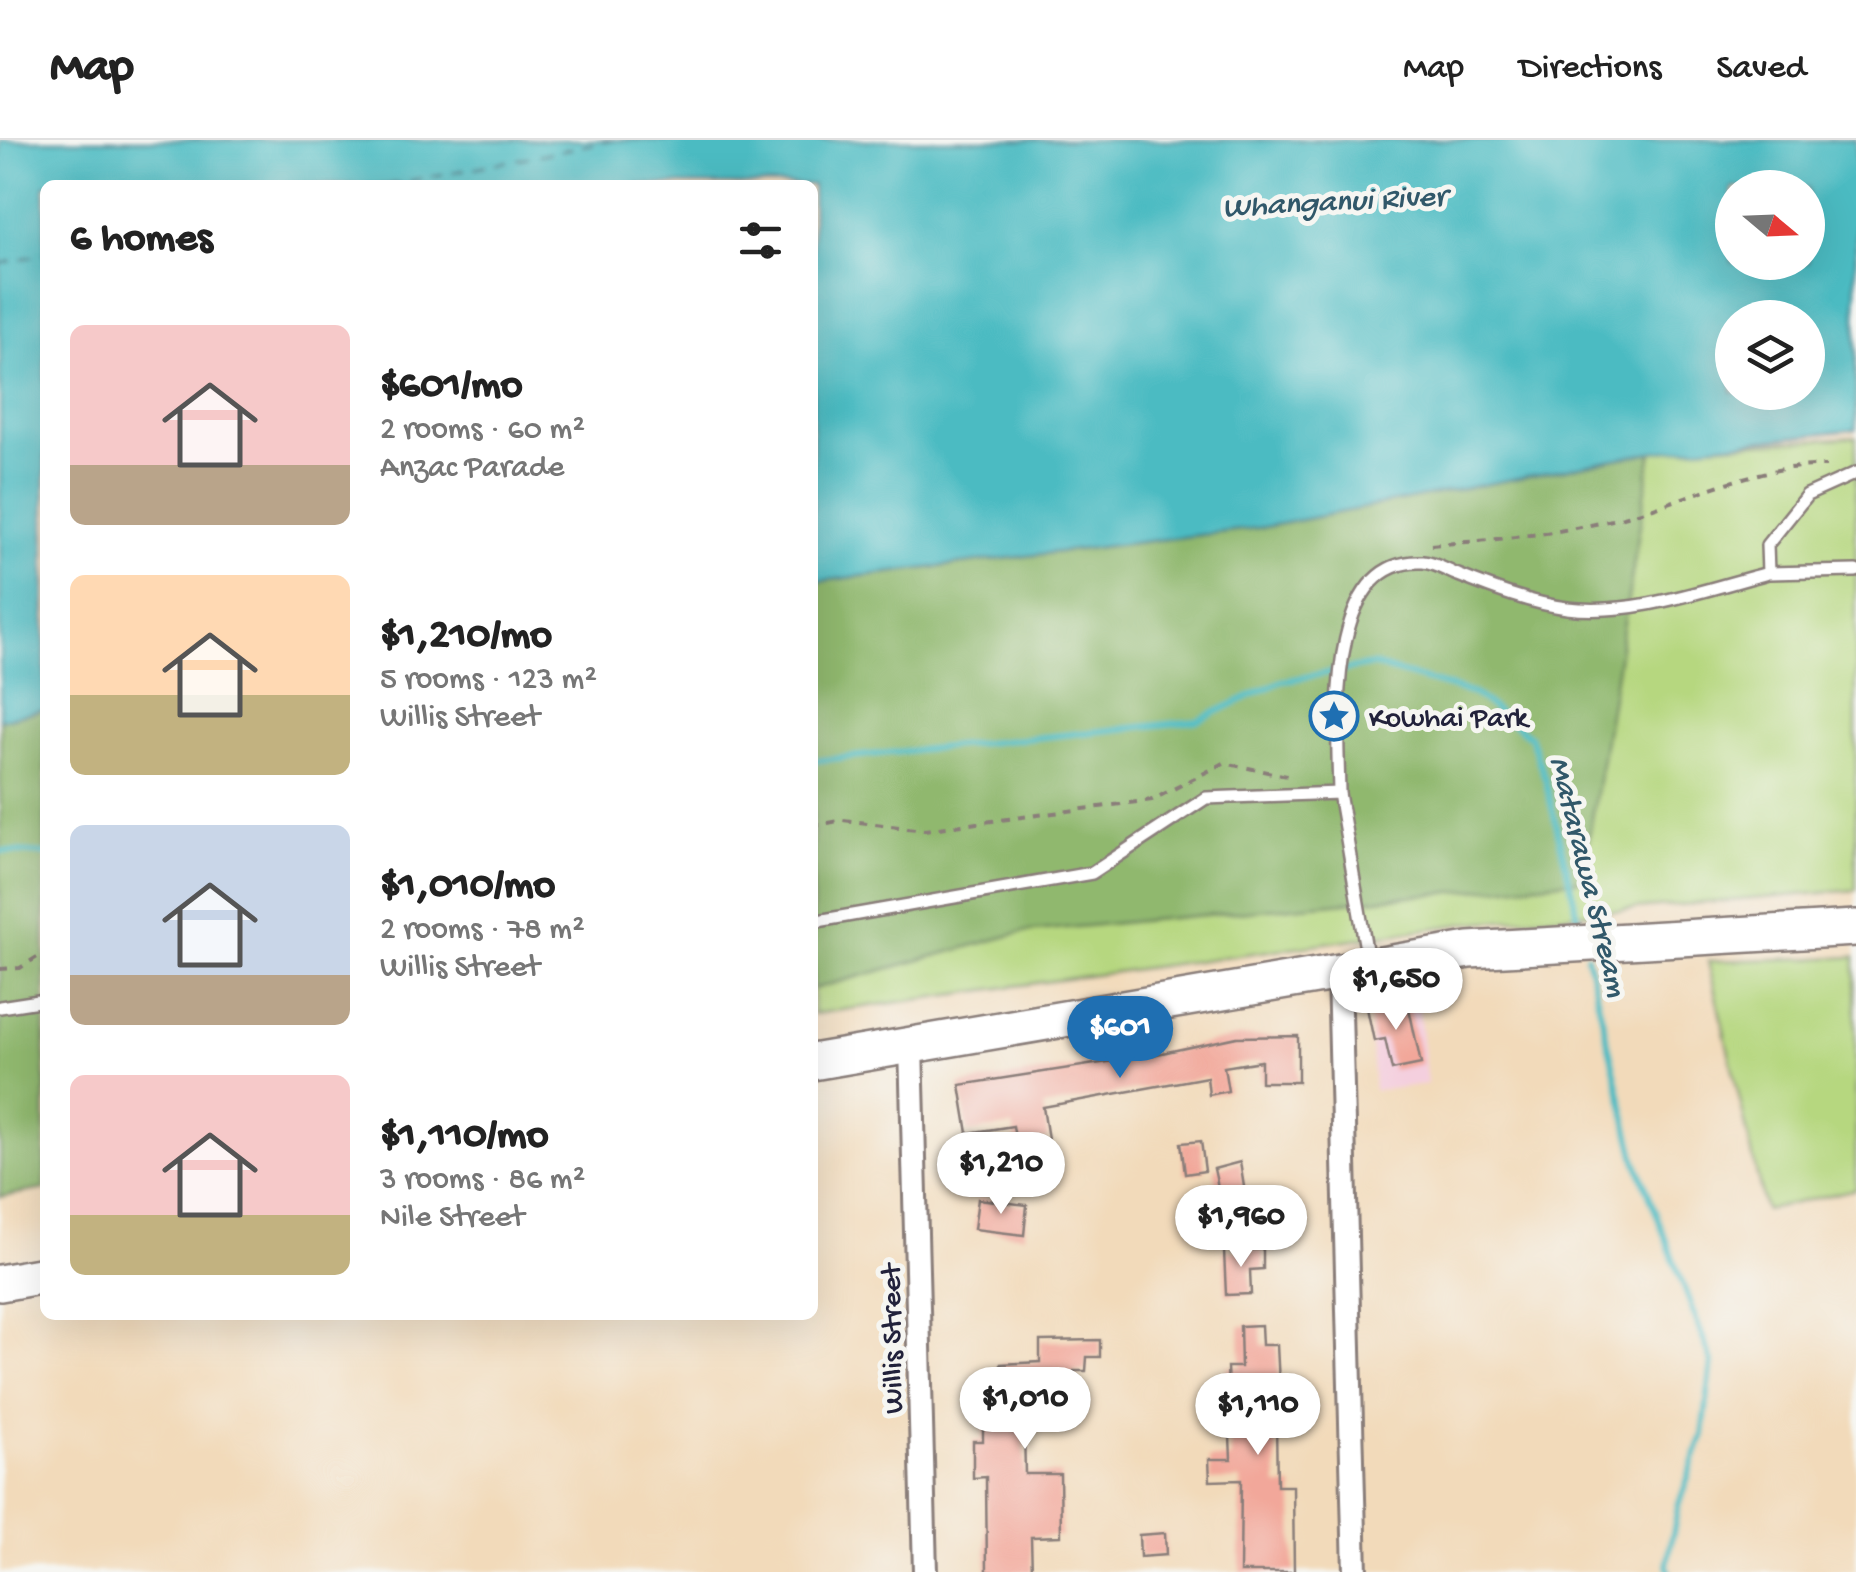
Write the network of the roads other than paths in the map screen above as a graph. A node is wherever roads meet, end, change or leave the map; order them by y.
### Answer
1 (1856, 473) edge
2 (1856, 571) edge
3 (1768, 573) junction
4 (1339, 793) junction
5 (818, 921) edge
6 (1856, 928) edge
7 (1354, 972) junction
8 (40, 1001) edge
9 (0, 1007) edge
10 (911, 1045) junction
11 (818, 1061) edge
12 (40, 1276) edge
13 (0, 1284) edge
14 (925, 1572) edge
15 (1354, 1572) edge

1 - 3 lane
2 - 3 lane
3 - 4 lane
4 - 5 lane
4 - 7 lane
6 - 7 main road
7 - 10 main road
7 - 15 street
8 - 9 lane
10 - 11 main road
10 - 14 street, Willis Street
12 - 13 main road

